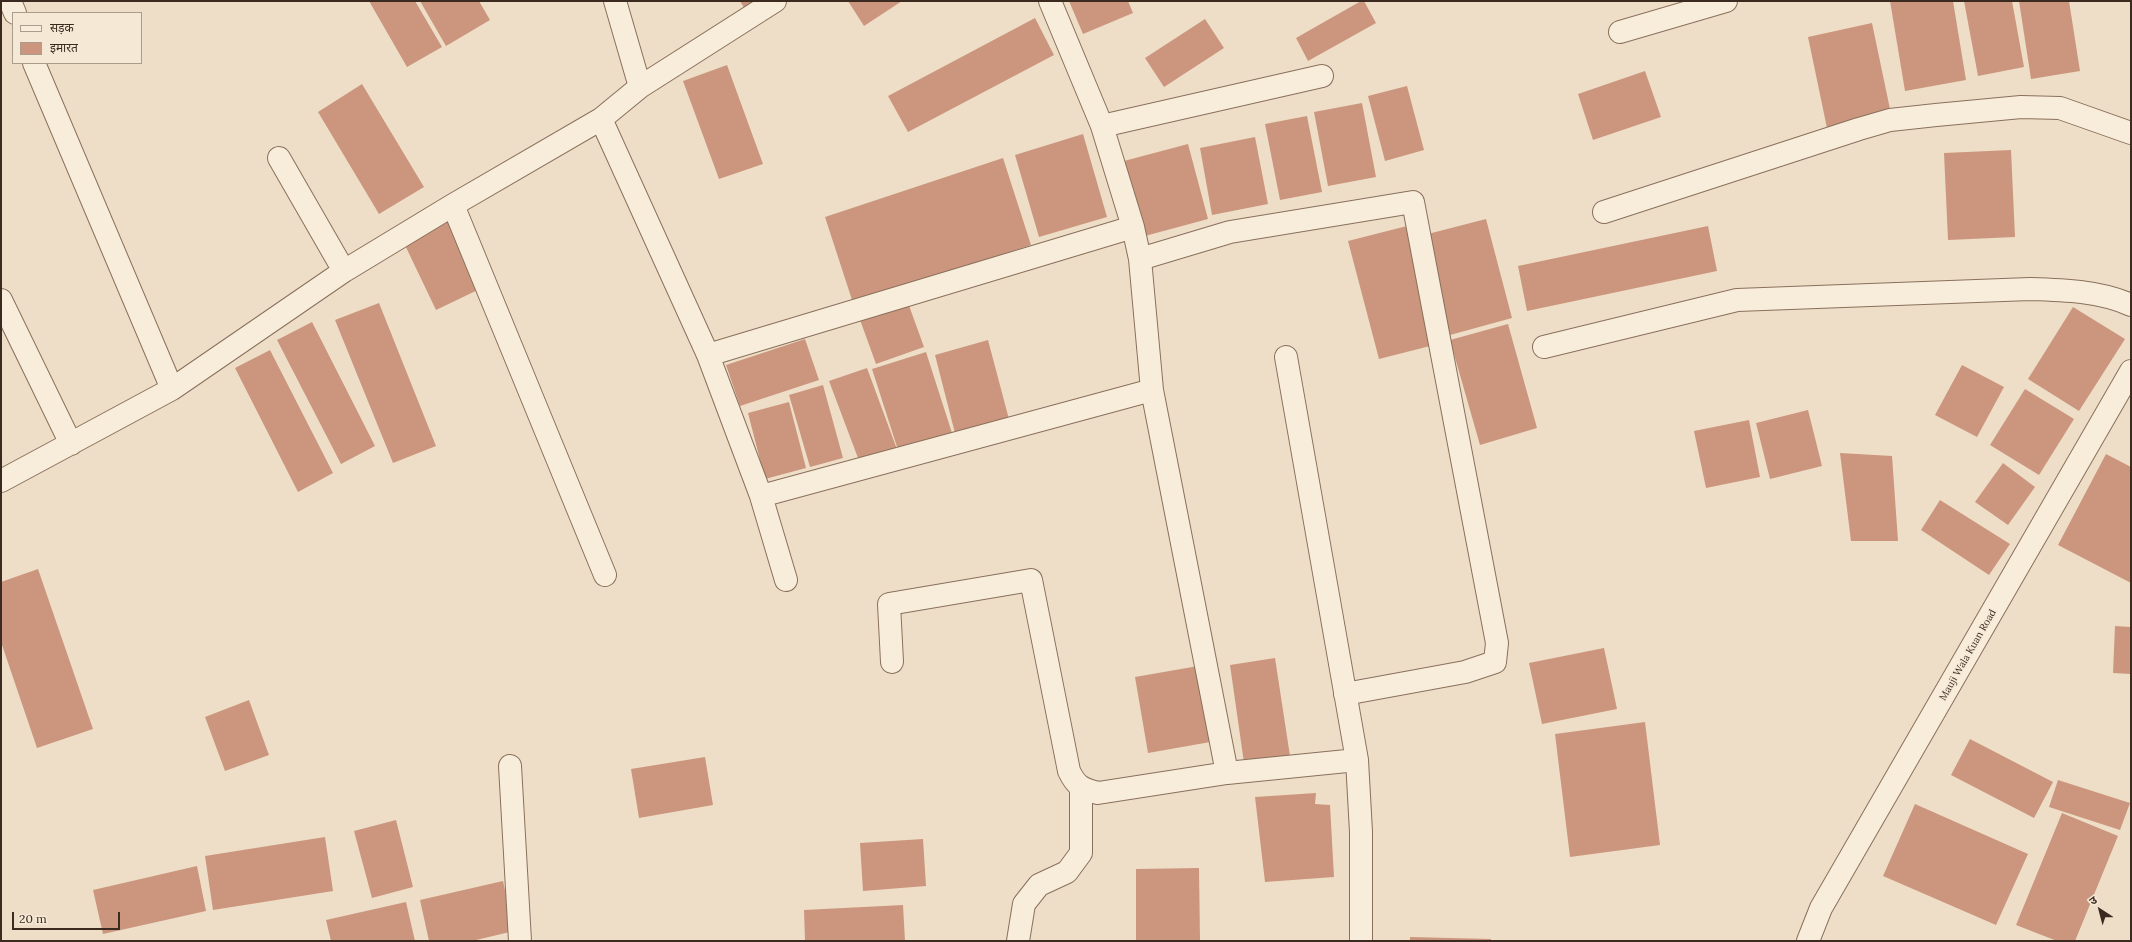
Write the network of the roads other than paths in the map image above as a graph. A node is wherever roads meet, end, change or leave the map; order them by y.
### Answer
1 (10, 1) edge
2 (615, 1) edge
3 (775, 1) edge
4 (1050, 1) edge
5 (1726, 1) edge
6 (15, 12) edge
7 (1620, 32) dead end
8 (34, 64) edge
9 (1322, 76) dead end
10 (640, 87) junction
11 (602, 119) junction
12 (1102, 126) junction
13 (2131, 133) edge
14 (279, 158) dead end
15 (453, 205) junction
16 (1604, 212) dead end
17 (1133, 227) junction
18 (1140, 258) junction
19 (344, 271) junction
20 (1, 300) edge
21 (2131, 305) edge
22 (1544, 347) dead end
23 (708, 355) junction
24 (1286, 357) dead end
25 (2131, 372) edge
26 (172, 389) junction
27 (1152, 390) junction
28 (71, 444) junction
29 (1, 481) edge
30 (761, 496) junction
31 (605, 575) dead end
32 (786, 580) dead end
33 (892, 662) dead end
34 (1345, 694) junction
35 (1357, 760) junction
36 (510, 766) dead end
37 (1227, 773) junction
38 (1081, 789) junction
39 (520, 941) edge
40 (1018, 941) edge
41 (1361, 941) edge
42 (1808, 941) edge

1 - 6 street
2 - 10 street
3 - 10 street
4 - 12 street
5 - 7 street
8 - 26 street
9 - 12 street
10 - 11 street
11 - 15 street
11 - 23 street
12 - 17 street
13 - 16 street
14 - 19 street
15 - 19 street
15 - 31 street
17 - 18 street
17 - 23 street
18 - 27 street
18 - 34 street
19 - 26 street
20 - 28 street
21 - 22 street
23 - 30 street
24 - 34 street
25 - 42 street, Mauji Wala Kuan Road
26 - 28 street
27 - 30 street
27 - 37 street
28 - 29 street
30 - 32 street
33 - 38 street
34 - 35 street
35 - 37 street
35 - 41 street
36 - 39 street
37 - 38 street
38 - 40 street

